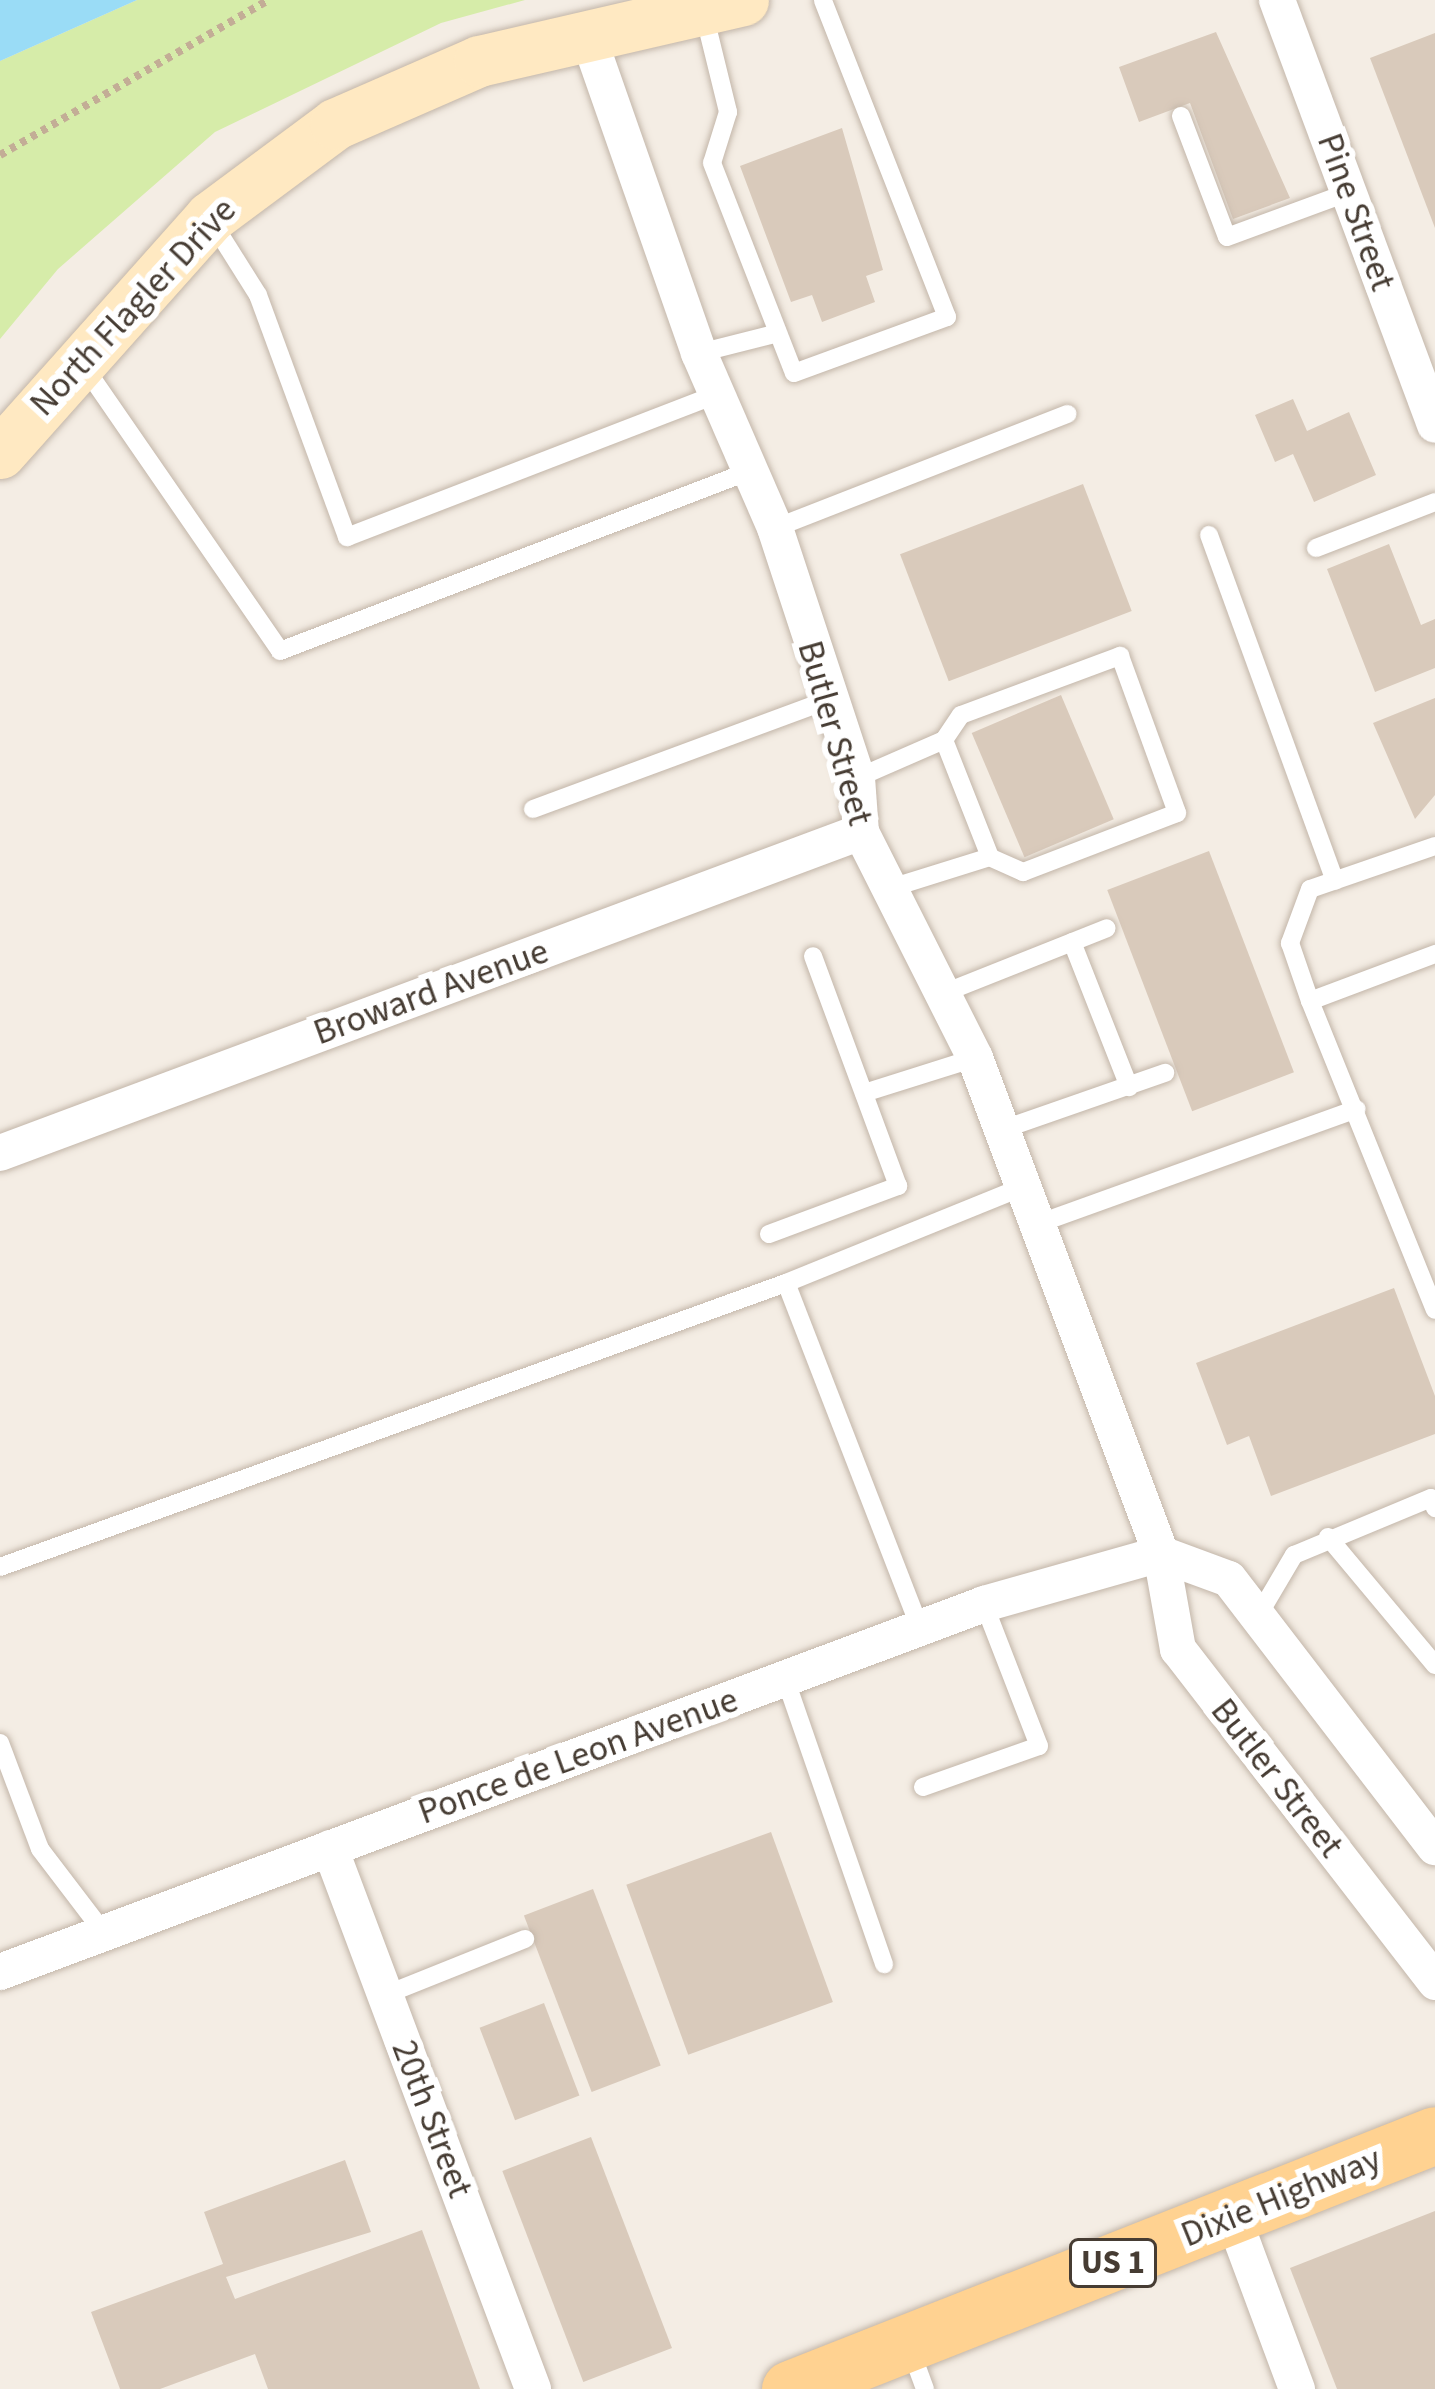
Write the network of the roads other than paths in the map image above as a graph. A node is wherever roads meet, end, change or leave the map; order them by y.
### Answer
1 (823, 0) edge
2 (1277, 0) edge
3 (722, 4) edge
4 (588, 36) junction
5 (1181, 116) dead end
6 (1349, 192) junction
7 (210, 218) junction
8 (778, 333) junction
9 (699, 353) junction
10 (80, 361) junction
11 (720, 392) junction
12 (1069, 414) dead end
13 (1435, 425) edge
14 (0, 453) edge
15 (747, 472) junction
16 (1435, 502) edge
17 (775, 528) junction
18 (1209, 535) dead end
19 (1316, 548) dead end
20 (826, 700) junction
21 (944, 740) junction
22 (856, 778) junction
23 (533, 809) dead end
24 (862, 832) junction
25 (1435, 846) edge
26 (990, 857) junction
27 (1335, 881) junction
28 (894, 887) junction
29 (1107, 928) dead end
30 (1072, 942) junction
31 (1435, 954) edge
32 (813, 956) dead end
33 (944, 993) junction
34 (1310, 1001) junction
35 (975, 1058) junction
36 (1165, 1072) dead end
37 (1129, 1087) junction
38 (864, 1094) junction
39 (1357, 1109) junction
40 (1001, 1130) junction
41 (0, 1153) edge
42 (1018, 1189) junction
43 (1032, 1226) junction
44 (770, 1234) dead end
45 (786, 1283) junction
46 (1435, 1310) edge
47 (1435, 1508) edge
48 (1328, 1537) junction
49 (1161, 1555) junction
50 (0, 1567) edge
51 (984, 1604) junction
52 (1258, 1616) junction
53 (920, 1628) junction
54 (1435, 1665) edge
55 (785, 1678) junction
56 (0, 1743) edge
57 (923, 1787) dead end
58 (1435, 1847) edge
59 (331, 1848) junction
60 (104, 1933) junction
61 (525, 1939) dead end
62 (884, 1964) dead end
63 (0, 1972) edge
64 (1435, 1982) edge
65 (385, 1995) junction
66 (1435, 2135) edge
67 (1233, 2217) junction
68 (916, 2366) edge
69 (533, 2389) edge
70 (790, 2389) edge
71 (1297, 2389) edge

1 - 8 lane
2 - 6 street, Pine Street
3 - 4 street, North Flagler Drive
3 - 8 lane
4 - 7 street, North Flagler Drive
4 - 9 street, Butler Street
5 - 6 lane
6 - 13 street, Pine Street
7 - 10 street, North Flagler Drive
7 - 11 lane
8 - 9 lane
9 - 11 street, Butler Street
10 - 14 street, North Flagler Drive
10 - 15 lane
11 - 15 street, Butler Street
12 - 17 lane
15 - 17 street, Butler Street
16 - 19 lane
17 - 20 street, Butler Street
18 - 27 lane
20 - 22 street, Butler Street
20 - 23 lane
21 - 22 lane
21 - 26 lane
21 - 26 lane
22 - 24 street, Butler Street
24 - 28 street, Butler Street
24 - 41 street, Broward Avenue
25 - 27 lane
26 - 28 lane
27 - 34 lane
28 - 33 street, Butler Street
29 - 30 lane
30 - 33 lane
30 - 37 lane
31 - 34 lane
32 - 38 lane
33 - 35 street, Butler Street
34 - 39 lane
35 - 38 lane
35 - 40 street, Butler Street
36 - 37 lane
37 - 40 lane
38 - 44 lane
39 - 43 lane
39 - 46 lane
40 - 42 street, Butler Street
42 - 43 street, Butler Street
42 - 45 lane
43 - 49 street, Butler Street
45 - 50 lane
45 - 53 lane
47 - 48 lane
48 - 52 lane
48 - 54 lane
49 - 51 street, Ponce de Leon Avenue
49 - 52 street
49 - 64 street, Butler Street
51 - 53 street, Ponce de Leon Avenue
51 - 57 lane
52 - 58 street
53 - 55 street, Ponce de Leon Avenue
55 - 59 street, Ponce de Leon Avenue
55 - 62 lane
56 - 60 lane
59 - 60 street, Ponce de Leon Avenue
59 - 65 street, 20th Street
60 - 63 street, Ponce de Leon Avenue
61 - 65 lane
65 - 69 street, 20th Street
66 - 67 main road, Dixie Highway / US 1
67 - 68 main road, Dixie Highway / US 1
67 - 71 street
68 - 70 main road, Dixie Highway / US 1

